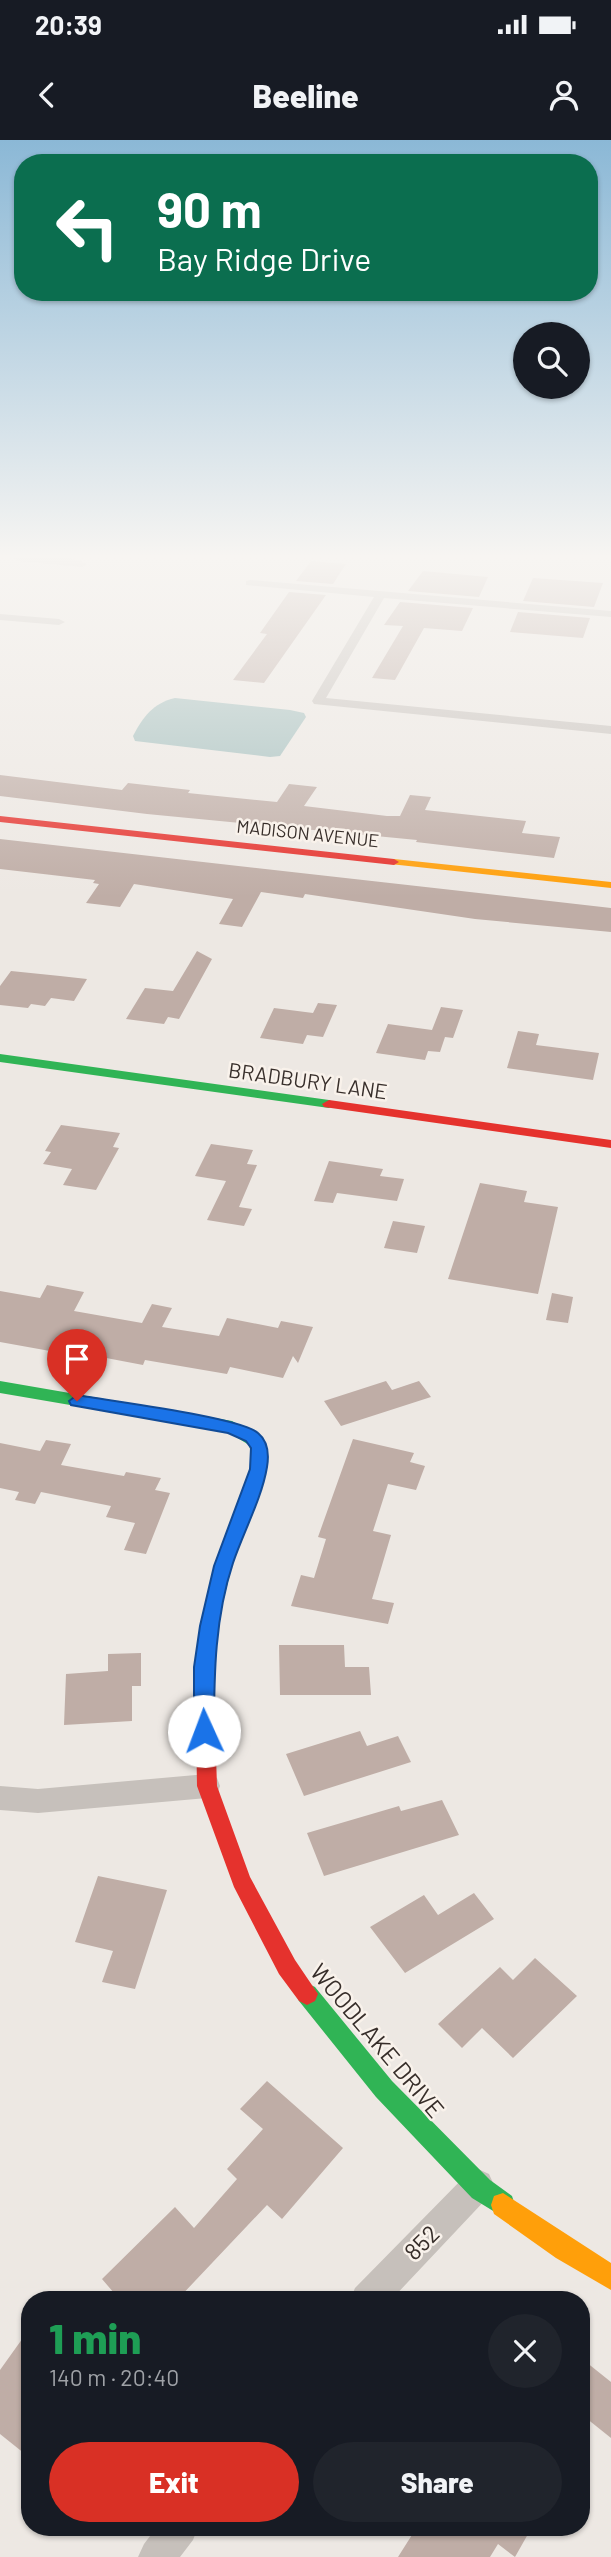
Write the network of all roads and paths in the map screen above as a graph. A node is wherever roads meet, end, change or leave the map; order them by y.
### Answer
1 (336, 671) edge
2 (611, 730) edge
3 (0, 818) edge
4 (611, 885) edge
5 (0, 1058) edge
6 (611, 1144) edge
7 (0, 1387) edge
8 (207, 1786) junction
9 (0, 1798) edge
10 (478, 2185) junction
11 (611, 2277) edge
12 (376, 2291) edge
13 (173, 2536) edge
14 (157, 2557) edge

1 - 2 street
3 - 4 street, MADISON AVENUE
5 - 6 street, BRADBURY LANE
7 - 8 street, WOODLAKE DRIVE
8 - 9 street
8 - 10 street, WOODLAKE DRIVE
10 - 11 street, WOODLAKE DRIVE
10 - 12 street, 852
13 - 14 street

